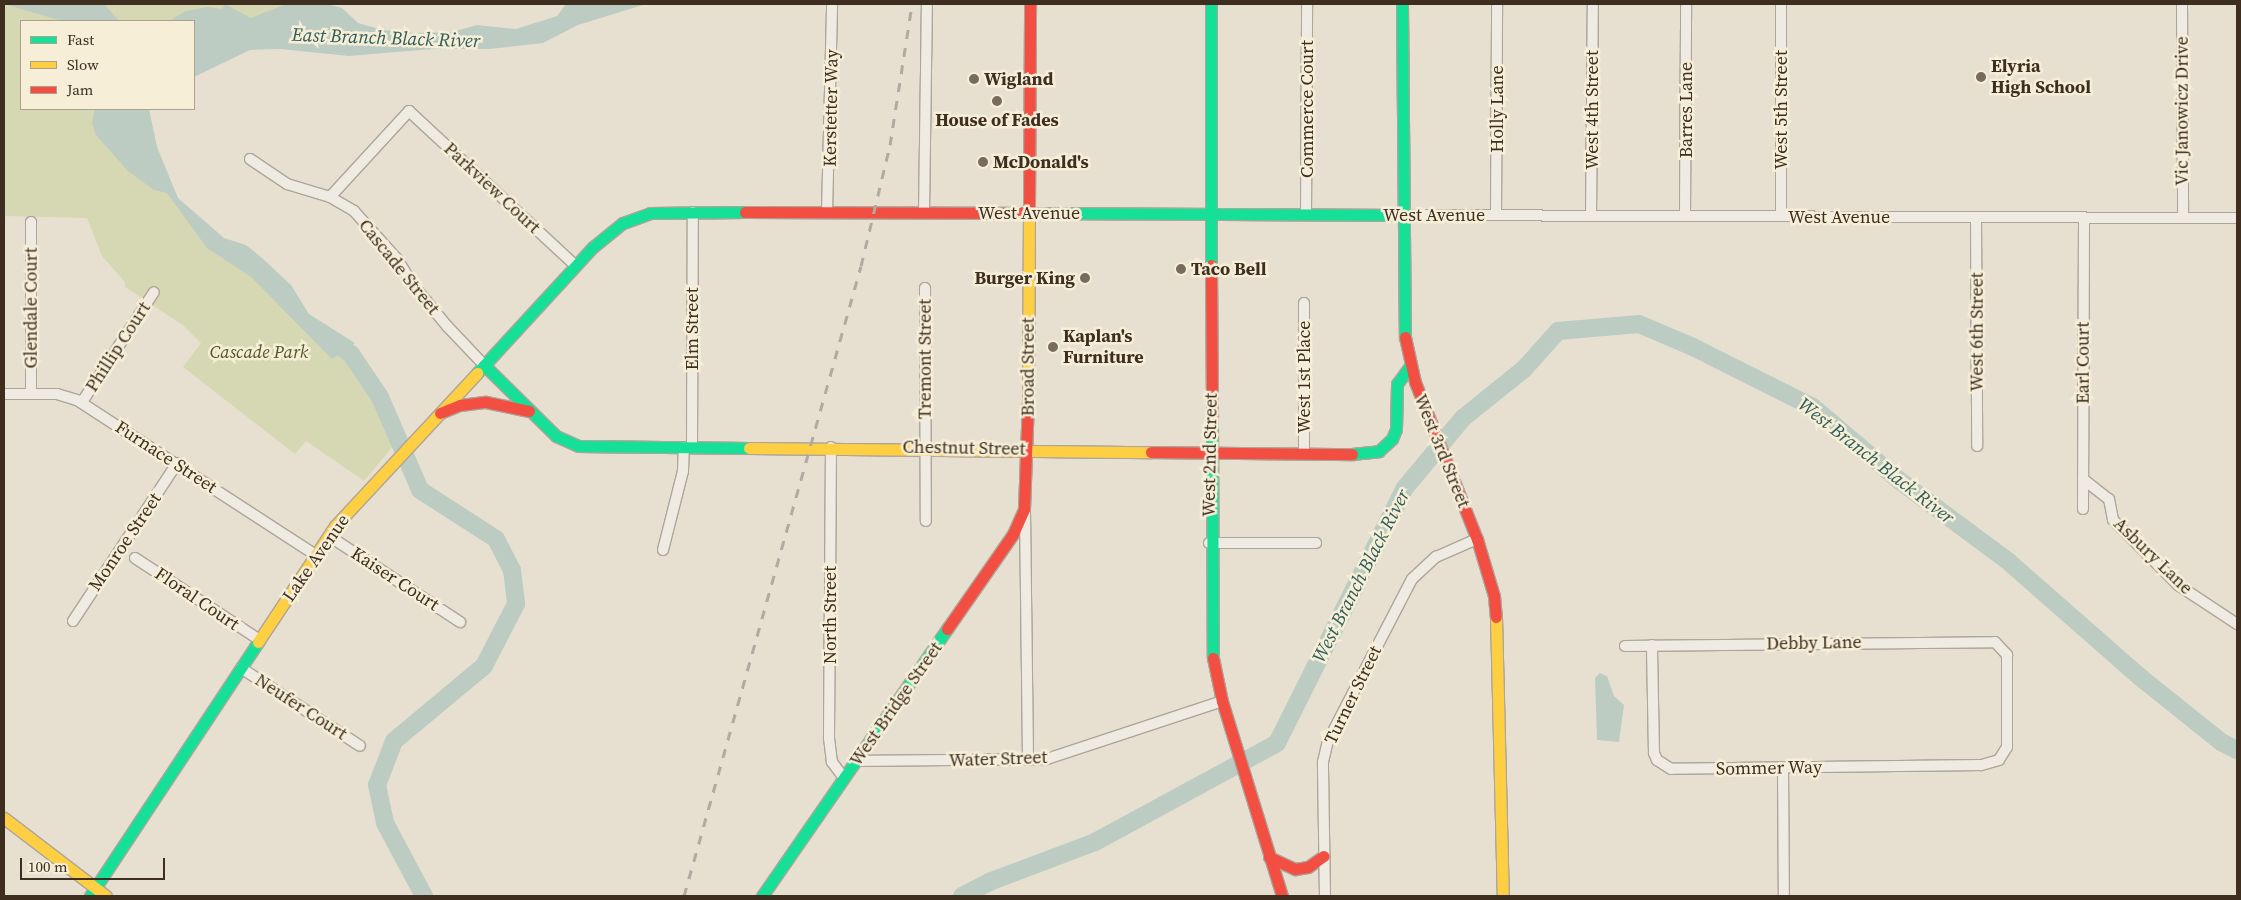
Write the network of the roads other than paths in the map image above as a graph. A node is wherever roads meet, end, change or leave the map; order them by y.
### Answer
1 (832, 4) edge
2 (927, 4) edge
3 (1030, 4) edge
4 (1210, 4) edge
5 (1307, 4) edge
6 (1402, 4) edge
7 (1497, 4) edge
8 (1593, 4) edge
9 (1686, 4) edge
10 (1781, 4) edge
11 (2182, 4) edge
12 (250, 159) dead end
13 (330, 197) junction
14 (693, 212) junction
15 (827, 213) junction
16 (924, 213) junction
17 (1029, 214) junction
18 (1211, 214) junction
19 (1306, 214) junction
20 (1402, 215) junction
21 (1496, 215) junction
22 (1591, 216) junction
23 (1685, 216) junction
24 (1781, 216) junction
25 (1976, 217) junction
26 (2084, 218) junction
27 (2183, 218) junction
28 (2237, 218) edge
29 (632, 219) joint
30 (31, 222) dead end
31 (576, 266) junction
32 (925, 288) dead end
33 (154, 292) dead end
34 (1304, 303) dead end
35 (484, 365) junction
36 (1410, 366) junction
37 (4, 394) edge
38 (31, 394) junction
39 (82, 402) junction
40 (532, 412) junction
41 (437, 414) junction
42 (688, 446) junction
43 (1977, 446) dead end
44 (831, 447) junction
45 (925, 447) junction
46 (1027, 449) junction
47 (1209, 451) junction
48 (1304, 452) junction
49 (177, 463) junction
50 (2083, 479) junction
51 (1024, 509) junction
52 (2083, 509) dead end
53 (926, 521) dead end
54 (329, 536) junction
55 (1477, 539) junction
56 (1316, 543) dead end
57 (1209, 544) junction
58 (663, 550) dead end
59 (316, 555) junction
60 (135, 558) dead end
61 (73, 621) dead end
62 (460, 622) dead end
63 (2237, 624) edge
64 (260, 640) junction
65 (1625, 646) dead end
66 (1652, 646) junction
67 (241, 668) junction
68 (1222, 701) junction
69 (360, 746) dead end
70 (1028, 760) junction
71 (1999, 760) joint
72 (856, 761) junction
73 (1783, 768) junction
74 (844, 778) junction
75 (4, 818) edge
76 (1269, 856) junction
77 (1324, 856) junction
78 (93, 893) edge
79 (106, 896) edge
80 (762, 896) edge
81 (1282, 896) edge
82 (1325, 896) edge
83 (1503, 896) edge
84 (1784, 896) edge

1 - 15 street, Kerstetter Way
2 - 16 street
3 - 17 street, Broad Street
4 - 18 street, West 2nd Street
5 - 19 street, Commerce Court
6 - 20 street, West 3rd Street
7 - 21 street, Holly Lane
8 - 22 street, West 4th Street
9 - 23 street, Barres Lane
10 - 24 street, West 5th Street
11 - 27 street, Vic Janowicz Drive
12 - 13 street, Cascade Street
13 - 31 street, Parkview Court
13 - 35 street, Cascade Street
14 - 15 street, West Avenue
14 - 29 street, West Avenue
14 - 42 street, Elm Street
15 - 16 street, West Avenue
16 - 17 street, West Avenue
17 - 18 street, West Avenue
17 - 46 street, Broad Street
18 - 19 street, West Avenue
18 - 47 street, West 2nd Street
19 - 20 street, West Avenue
20 - 21 street, West Avenue
20 - 36 street, West 3rd Street
21 - 22 street, West Avenue
22 - 23 street, West Avenue
23 - 24 street, West Avenue
24 - 25 street, West Avenue
25 - 26 street, West Avenue
25 - 43 street, West 6th Street
26 - 27 street, West Avenue
26 - 50 street, Earl Court
27 - 28 street, West Avenue
29 - 31 street, Lake Avenue
30 - 38 street, Glendale Court
31 - 35 street, Lake Avenue
32 - 45 street, Tremont Street
33 - 39 street, Phillip Court
34 - 48 street, West 1st Place
35 - 40 street, Chestnut Street
35 - 41 street, Lake Avenue
36 - 48 street, Chestnut Street
36 - 55 street, West 3rd Street
37 - 38 street, Furnace Street
38 - 39 street, Furnace Street
39 - 49 street, Furnace Street
40 - 41 street
40 - 42 street, Chestnut Street
41 - 54 street, Lake Avenue
42 - 44 street, Chestnut Street
42 - 58 street, Elm Street
44 - 45 street, Chestnut Street
44 - 74 street, North Street
45 - 46 street, Chestnut Street
45 - 53 street, Tremont Street
46 - 47 street, Chestnut Street
46 - 51 street, Broad Street
47 - 48 street, Chestnut Street
47 - 57 street, West 2nd Street
49 - 59 street, Furnace Street
49 - 61 street, Monroe Street
50 - 52 street, Earl Court
50 - 63 street, Asbury Lane
51 - 70 street, Broad Street
51 - 72 street, West Bridge Street
54 - 59 street, Lake Avenue
54 - 62 street, Kaiser Court
55 - 77 street, Turner Street
55 - 83 street, West 3rd Street
56 - 57 street
57 - 68 street, West 2nd Street
59 - 64 street, Lake Avenue
60 - 64 street, Floral Court
64 - 67 street, Lake Avenue
65 - 66 street, Debby Lane
66 - 71 street, Debby Lane
66 - 73 street, Sommer Way
67 - 69 street, Neufer Court
67 - 78 street, Lake Avenue
68 - 70 street, Water Street
68 - 76 street, West 2nd Street
70 - 72 street, Water Street
71 - 73 street, Sommer Way
72 - 74 street, West Bridge Street
73 - 84 street
74 - 80 street, West Bridge Street
75 - 78 street
76 - 77 street
76 - 81 street, West 2nd Street
77 - 82 street, Turner Street
78 - 79 street

